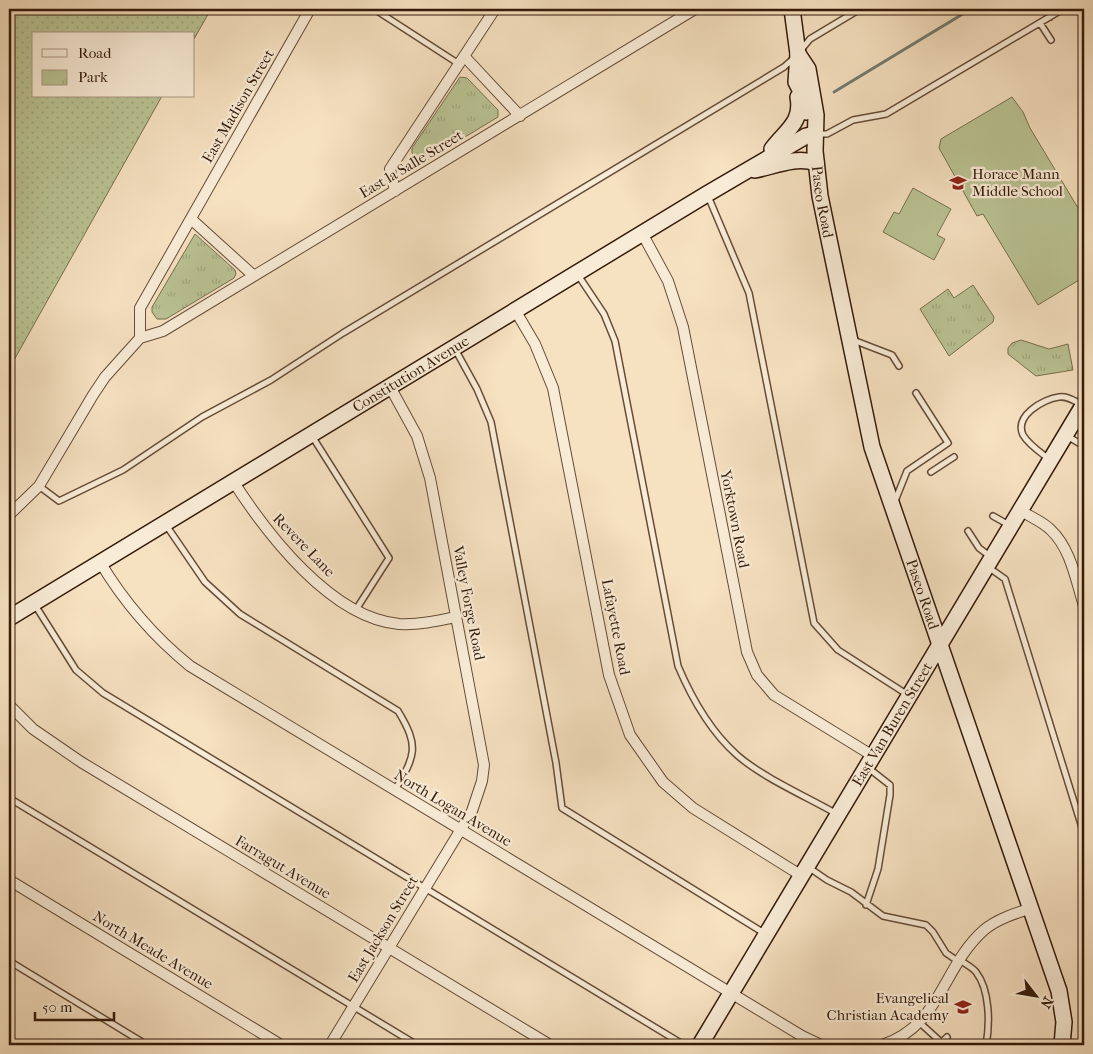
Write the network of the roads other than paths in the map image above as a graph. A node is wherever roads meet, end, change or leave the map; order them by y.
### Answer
1 (310, 9) edge
2 (374, 9) edge
3 (495, 9) edge
4 (695, 9) edge
5 (792, 9) edge
6 (860, 9) edge
7 (1052, 9) edge
8 (1063, 9) edge
9 (1050, 17) junction
10 (1040, 23) junction
11 (1050, 40) dead end
12 (798, 54) junction
13 (462, 60) junction
14 (796, 82) junction
15 (520, 116) junction
16 (814, 134) junction
17 (766, 159) junction
18 (816, 163) junction
19 (745, 171) junction
20 (395, 191) junction
21 (707, 194) junction
22 (191, 219) junction
23 (642, 233) junction
24 (577, 272) junction
25 (254, 276) junction
26 (515, 310) junction
27 (140, 338) junction
28 (850, 339) junction
29 (453, 347) junction
30 (899, 366) dead end
31 (389, 385) junction
32 (916, 393) dead end
33 (1084, 405) edge
34 (311, 433) junction
35 (1066, 435) junction
36 (1084, 446) edge
37 (954, 456) dead end
38 (1051, 461) junction
39 (931, 472) dead end
40 (233, 481) junction
41 (38, 486) junction
42 (892, 506) junction
43 (1021, 510) junction
44 (9, 516) edge
45 (993, 516) dead end
46 (165, 522) junction
47 (1011, 527) junction
48 (968, 532) dead end
49 (100, 562) junction
50 (990, 563) junction
51 (34, 602) junction
52 (1084, 606) edge
53 (357, 608) junction
54 (456, 617) junction
55 (9, 618) edge
56 (942, 643) junction
57 (910, 696) junction
58 (9, 706) edge
59 (870, 762) junction
60 (395, 790) junction
61 (9, 798) edge
62 (838, 815) junction
63 (460, 829) junction
64 (1084, 834) edge
65 (805, 871) junction
66 (9, 880) edge
67 (425, 888) junction
68 (866, 904) junction
69 (1032, 908) junction
70 (767, 934) junction
71 (388, 948) junction
72 (9, 961) edge
73 (959, 961) junction
74 (731, 994) junction
75 (354, 1007) junction
76 (920, 1023) junction
77 (947, 1037) dead end
78 (940, 1044) edge
79 (148, 1045) edge
80 (281, 1045) edge
81 (330, 1045) edge
82 (417, 1045) edge
83 (550, 1045) edge
84 (684, 1045) edge
85 (700, 1045) edge
86 (821, 1045) edge
87 (882, 1045) edge
88 (986, 1045) edge
89 (1062, 1045) edge

1 - 22 street, East Madison Street
2 - 13 lane
3 - 13 street
4 - 15 street, East la Salle Street
5 - 12 street, Paseo Road
6 - 12 lane
7 - 9 lane
8 - 9 lane
9 - 10 lane
10 - 11 lane
10 - 16 lane
12 - 14 street, Paseo Road
12 - 16 street, Paseo Road
12 - 41 lane
13 - 15 street
13 - 20 street
14 - 16 street, Paseo Road
14 - 17 street
15 - 20 street, East la Salle Street
16 - 17 street, Constitution Avenue
16 - 18 street, Paseo Road
17 - 19 street, Constitution Avenue
18 - 19 street
18 - 28 street, Paseo Road
19 - 21 street, Constitution Avenue
20 - 25 street, East la Salle Street
21 - 23 street, Constitution Avenue
21 - 57 lane
22 - 25 street
22 - 27 street, East Madison Street
23 - 24 street, Constitution Avenue
23 - 59 street, Yorktown Road
24 - 26 street, Constitution Avenue
24 - 62 lane
25 - 27 street, East la Salle Street
26 - 29 street, Constitution Avenue
26 - 65 street, Lafayette Road
27 - 41 street
28 - 30 lane
28 - 42 street, Paseo Road
29 - 31 street, Constitution Avenue
29 - 70 lane
31 - 34 street, Constitution Avenue
31 - 54 street, Valley Forge Road
32 - 42 lane
33 - 35 street, East Van Buren Street
33 - 38 lane
34 - 40 street, Constitution Avenue
34 - 53 lane
35 - 36 lane
35 - 38 street, East Van Buren Street
37 - 39 lane
38 - 43 street, East Van Buren Street
40 - 46 street, Constitution Avenue
40 - 53 street, Revere Lane
41 - 44 street
42 - 56 street, Paseo Road
43 - 47 street, East Van Buren Street
43 - 52 street
45 - 47 lane
46 - 49 street, Constitution Avenue
46 - 60 lane
47 - 50 street, East Van Buren Street
48 - 50 lane
49 - 51 street, Constitution Avenue
49 - 60 street, North Logan Avenue
50 - 56 street, East Van Buren Street
50 - 64 lane
51 - 55 street, Constitution Avenue
51 - 67 lane
53 - 54 street, Revere Lane
54 - 63 street, Valley Forge Road
56 - 57 street, East Van Buren Street
56 - 69 street, Paseo Road
57 - 59 street, East Van Buren Street
58 - 71 street, Farragut Avenue
59 - 62 street, East Van Buren Street
59 - 68 lane
60 - 63 street, North Logan Avenue
61 - 75 lane
62 - 65 street, East Van Buren Street
63 - 67 street, East Jackson Street
63 - 74 street, North Logan Avenue
65 - 68 lane
65 - 70 street, East Van Buren Street
66 - 80 street, North Meade Avenue
67 - 71 street, East Jackson Street
67 - 84 lane
68 - 73 lane
69 - 73 street
69 - 89 street, Paseo Road
70 - 74 street, East Van Buren Street
71 - 75 street, East Jackson Street
71 - 83 street, Farragut Avenue
72 - 79 lane
73 - 76 street
73 - 88 lane
74 - 85 street, East Van Buren Street
74 - 86 street, North Logan Avenue
75 - 81 street, East Jackson Street
75 - 82 lane
76 - 78 lane
76 - 87 street
77 - 78 lane

